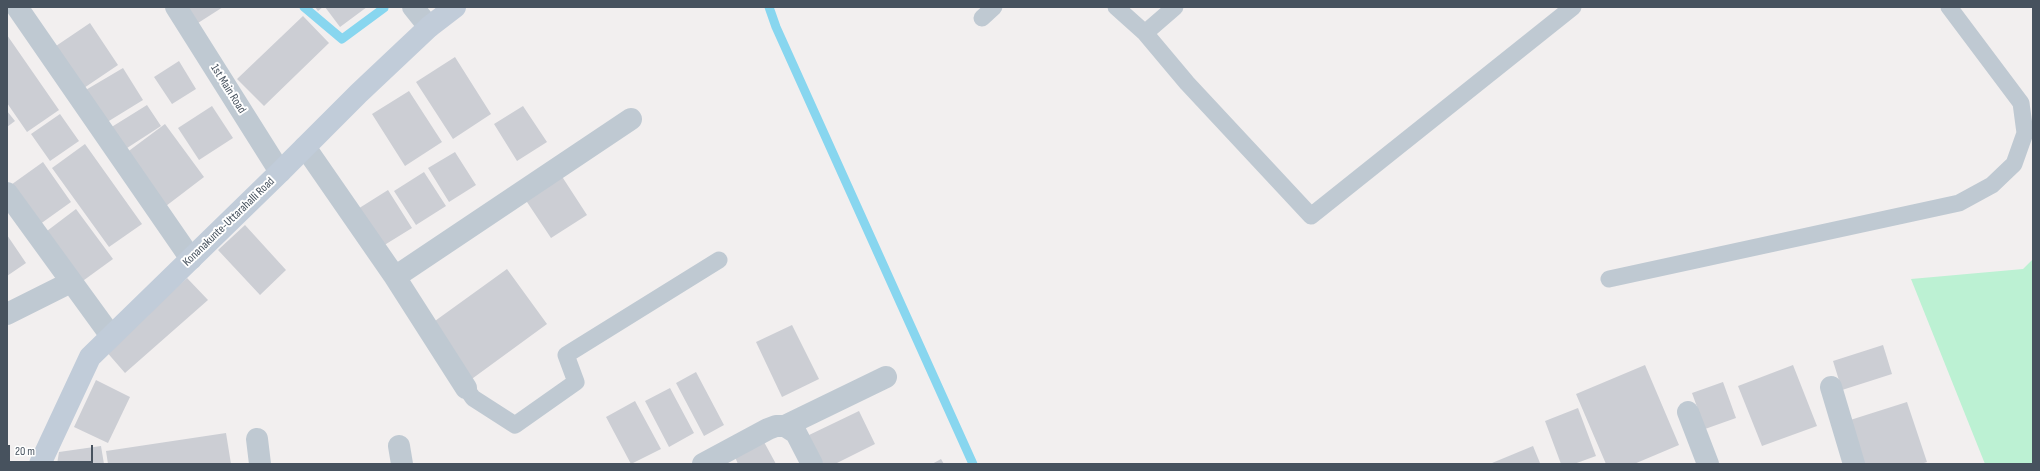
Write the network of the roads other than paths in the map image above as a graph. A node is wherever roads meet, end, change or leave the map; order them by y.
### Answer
1 (17, 7) edge
2 (176, 7) edge
3 (413, 7) edge
4 (455, 7) edge
5 (994, 7) edge
6 (1116, 7) edge
7 (1175, 7) edge
8 (1573, 7) edge
9 (1948, 7) edge
10 (982, 18) dead end
11 (429, 27) junction
12 (1145, 33) junction
13 (631, 119) dead end
14 (2029, 129) edge
15 (305, 147) junction
16 (280, 172) junction
17 (7, 193) edge
18 (191, 259) junction
19 (719, 260) dead end
20 (395, 277) junction
21 (1609, 279) dead end
22 (72, 282) junction
23 (7, 314) edge
24 (111, 336) junction
25 (886, 377) dead end
26 (1831, 387) dead end
27 (466, 388) joint
28 (1688, 412) dead end
29 (785, 426) junction
30 (257, 439) dead end
31 (40, 464) edge
32 (260, 464) edge
33 (703, 464) edge
34 (812, 464) edge
35 (1708, 464) edge
36 (1854, 464) edge

1 - 18 street
2 - 16 street, 1st Main Road
3 - 11 street
4 - 11 main road, Konanakunte-Uttarahalli Road
5 - 10 lane
6 - 12 lane
7 - 12 lane
8 - 12 lane
9 - 14 lane
11 - 15 main road, Konanakunte-Uttarahalli Road
13 - 20 street
14 - 21 lane
15 - 16 main road, Konanakunte-Uttarahalli Road
15 - 20 street
16 - 18 main road, Konanakunte-Uttarahalli Road
17 - 22 street
18 - 24 main road, Konanakunte-Uttarahalli Road
19 - 27 lane
20 - 27 street
22 - 23 street
22 - 24 street
24 - 31 main road, Konanakunte-Uttarahalli Road
25 - 29 street
26 - 36 street
28 - 35 street
29 - 33 street
29 - 34 street
30 - 32 street

